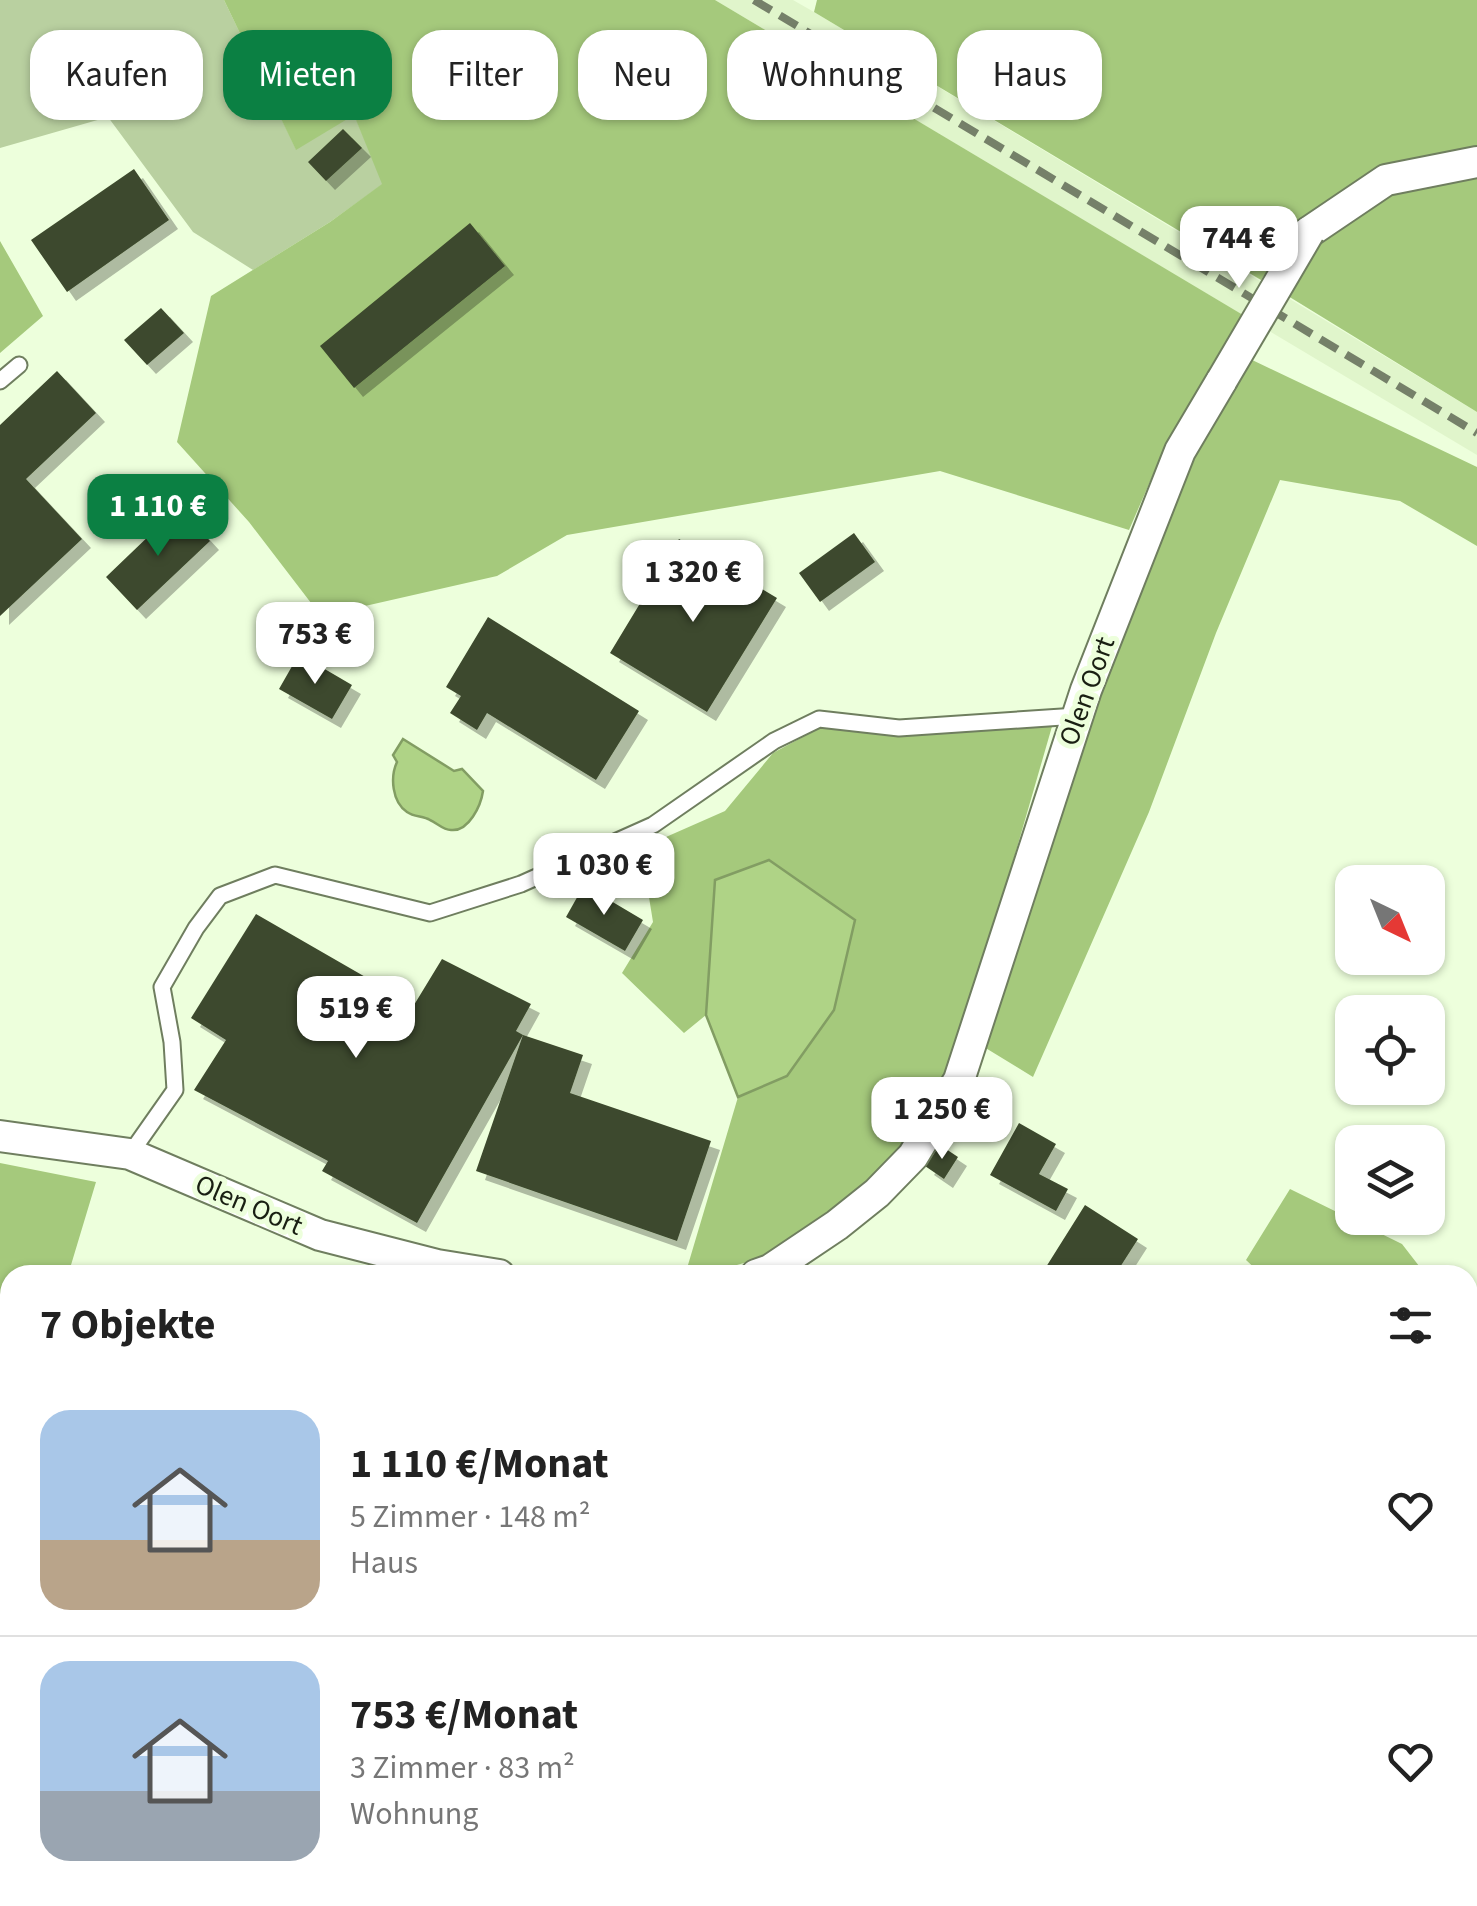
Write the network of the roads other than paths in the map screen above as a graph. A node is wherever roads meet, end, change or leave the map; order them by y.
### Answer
1 (1477, 162) edge
2 (19, 366) dead end
3 (0, 382) edge
4 (1077, 716) junction
5 (0, 1136) edge
6 (130, 1154) junction
7 (437, 1265) edge
8 (777, 1265) edge

1 - 4 street, Olen Oort, bridge
2 - 3 lane
4 - 6 lane
4 - 8 street, Olen Oort
5 - 6 street, Olen Oort
6 - 7 street, Olen Oort

